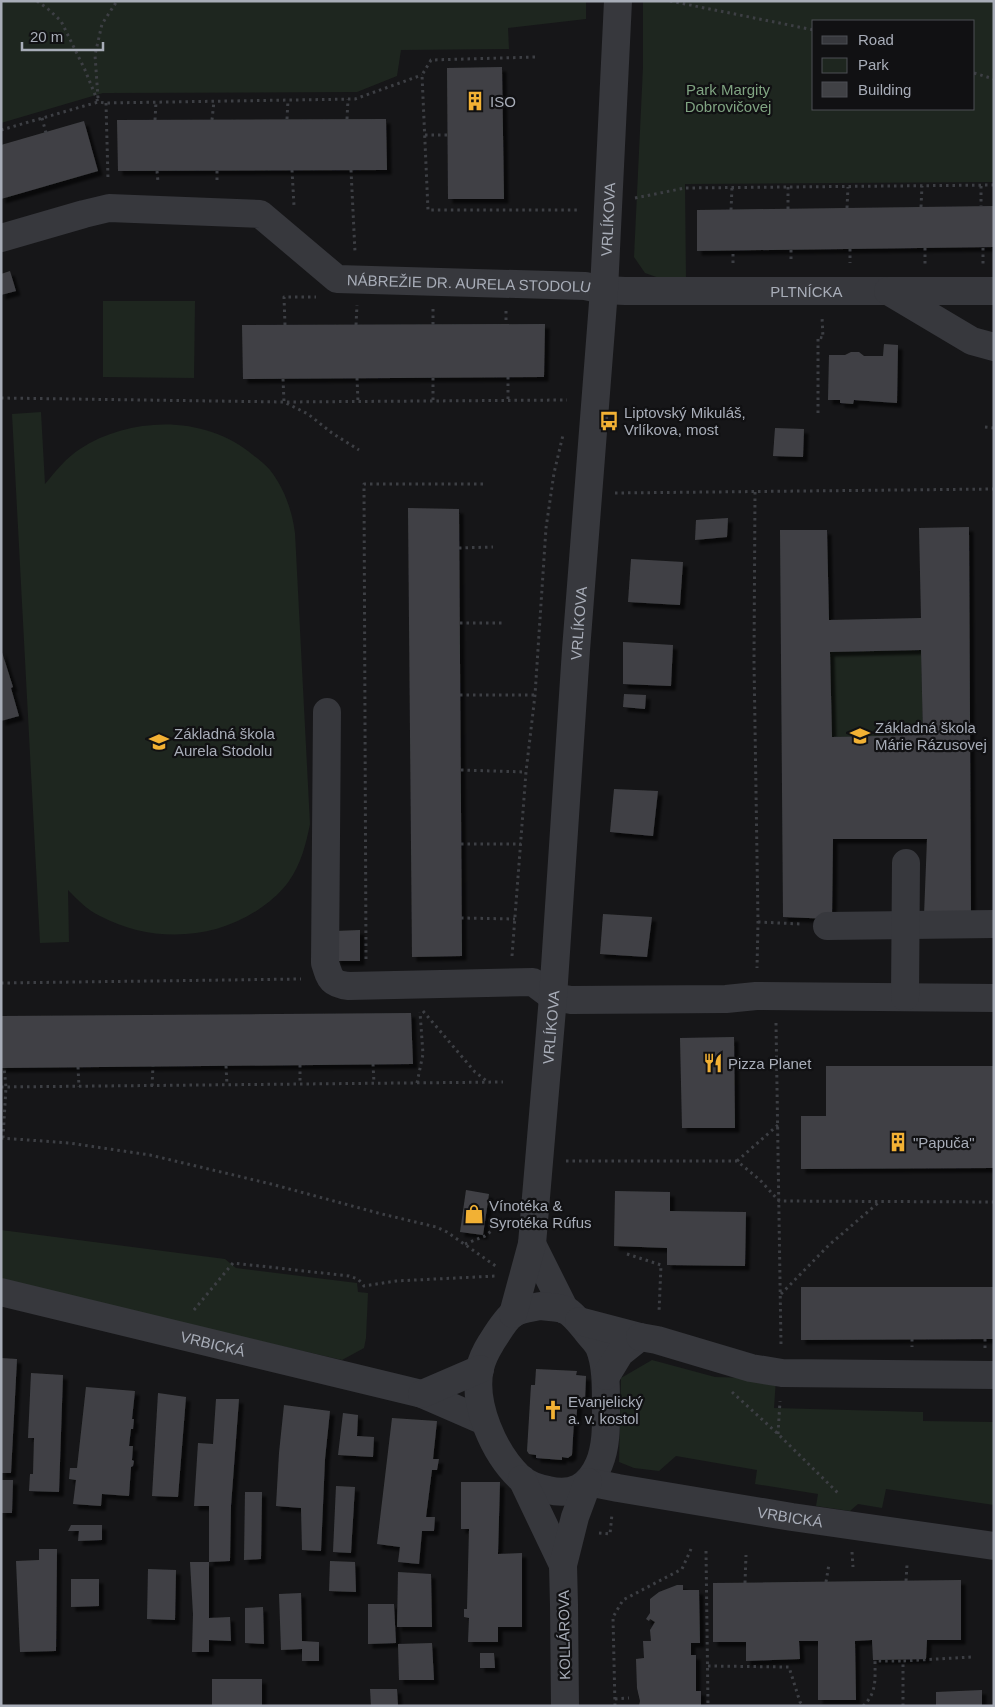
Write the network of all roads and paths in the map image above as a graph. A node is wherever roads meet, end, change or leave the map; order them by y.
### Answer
1 (37, 1) edge
2 (117, 1) edge
3 (618, 1) edge
4 (670, 1) edge
5 (812, 30) edge
6 (535, 57) dead end
7 (975, 73) edge
8 (422, 75) junction
9 (994, 80) edge
10 (348, 99) junction
11 (288, 100) junction
12 (98, 102) junction
13 (156, 102) junction
14 (214, 102) junction
15 (106, 103) junction
16 (42, 118) junction
17 (347, 119) dead end
18 (155, 120) dead end
19 (212, 120) dead end
20 (287, 120) dead end
21 (1, 130) edge
22 (46, 133) dead end
23 (425, 135) junction
24 (447, 135) dead end
25 (351, 170) dead end
26 (994, 185) edge
27 (922, 186) junction
28 (981, 186) junction
29 (788, 187) junction
30 (848, 187) junction
31 (732, 188) junction
32 (629, 199) dead end
33 (981, 206) dead end
34 (921, 207) dead end
35 (109, 208) junction
36 (847, 208) dead end
37 (788, 209) dead end
38 (588, 210) dead end
39 (732, 210) dead end
40 (1, 238) edge
41 (357, 280) junction
42 (604, 290) junction
43 (994, 290) edge
44 (822, 291) junction
45 (888, 291) junction
46 (320, 297) dead end
47 (285, 325) dead end
48 (356, 325) dead end
49 (994, 347) edge
50 (508, 377) dead end
51 (357, 378) dead end
52 (433, 378) dead end
53 (282, 379) dead end
54 (1, 398) edge
55 (508, 400) junction
56 (573, 400) dead end
57 (433, 401) junction
58 (284, 402) junction
59 (358, 402) junction
60 (818, 413) dead end
61 (985, 427) dead end
62 (994, 428) edge
63 (359, 450) dead end
64 (560, 450) dead end
65 (484, 484) dead end
66 (994, 489) edge
67 (755, 492) junction
68 (610, 493) dead end
69 (493, 547) dead end
70 (460, 548) dead end
71 (503, 622) dead end
72 (460, 623) dead end
73 (460, 695) dead end
74 (535, 695) junction
75 (327, 712) dead end
76 (461, 770) dead end
77 (526, 772) junction
78 (461, 844) dead end
79 (521, 844) junction
80 (906, 863) dead end
81 (462, 918) dead end
82 (516, 919) junction
83 (758, 922) junction
84 (994, 924) edge
85 (905, 925) junction
86 (827, 926) joint
87 (512, 957) dead end
88 (366, 960) dead end
89 (329, 974) junction
90 (757, 974) dead end
91 (1, 983) edge
92 (553, 997) junction
93 (905, 997) junction
94 (994, 998) edge
95 (776, 1022) dead end
96 (374, 1064) dead end
97 (300, 1065) dead end
98 (153, 1066) dead end
99 (226, 1066) dead end
100 (78, 1067) dead end
101 (4, 1068) dead end
102 (489, 1082) junction
103 (503, 1082) dead end
104 (374, 1083) junction
105 (418, 1083) junction
106 (300, 1084) junction
107 (227, 1085) junction
108 (152, 1086) junction
109 (3, 1087) edge
110 (79, 1087) junction
111 (778, 1124) junction
112 (2, 1138) edge
113 (565, 1161) dead end
114 (738, 1162) junction
115 (779, 1201) junction
116 (879, 1202) junction
117 (994, 1202) edge
118 (509, 1218) dead end
119 (465, 1244) junction
120 (532, 1244) junction
121 (627, 1254) dead end
122 (501, 1270) dead end
123 (499, 1276) dead end
124 (1, 1292) edge
125 (781, 1295) junction
126 (514, 1314) junction
127 (572, 1316) junction
128 (649, 1327) junction
129 (174, 1333) junction
130 (480, 1369) junction
131 (782, 1373) junction
132 (994, 1375) edge
133 (606, 1376) junction
134 (730, 1390) dead end
135 (422, 1394) junction
136 (484, 1422) junction
137 (778, 1434) junction
138 (522, 1479) junction
139 (588, 1482) junction
140 (842, 1497) dead end
141 (612, 1511) dead end
142 (594, 1532) dead end
143 (994, 1546) edge
144 (691, 1549) dead end
145 (706, 1550) dead end
146 (746, 1555) dead end
147 (829, 1564) dead end
148 (562, 1565) junction
149 (907, 1565) dead end
150 (906, 1581) dead end
151 (826, 1582) dead end
152 (745, 1583) dead end
153 (971, 1657) dead end
154 (903, 1661) junction
155 (708, 1666) junction
156 (615, 1698) junction
157 (629, 1698) dead end
158 (565, 1706) edge
159 (615, 1706) edge
160 (708, 1706) edge
161 (804, 1706) edge
162 (863, 1706) edge
163 (903, 1706) edge

1 - 12 path
2 - 12 path
3 - 42 street, VRLÍKOVA
4 - 5 path
6 - 8 path
7 - 9 path
8 - 10 path
8 - 23 path
10 - 11 path
10 - 17 path
11 - 14 path
11 - 20 path
12 - 15 path
12 - 16 path
13 - 14 path
13 - 15 path
13 - 18 path
14 - 19 path
15 - 35 path
16 - 21 path
16 - 22 path
23 - 24 path
23 - 38 path
25 - 41 path
26 - 28 path
27 - 28 path
27 - 30 path
27 - 34 path
28 - 33 path
29 - 30 path
29 - 31 path
29 - 37 path
30 - 36 path
31 - 32 path
31 - 39 path
35 - 40 street, NÁBREŽIE DR. AURELA STODOLU
35 - 41 street, NÁBREŽIE DR. AURELA STODOLU
41 - 42 street, NÁBREŽIE DR. AURELA STODOLU
41 - 48 path
42 - 44 street, PLTNÍCKA
42 - 92 street, VRLÍKOVA
43 - 45 street, PLTNÍCKA
44 - 45 street, PLTNÍCKA
44 - 60 path
45 - 49 street
46 - 47 path
50 - 55 path
51 - 59 path
52 - 57 path
53 - 58 path
54 - 58 path
55 - 56 path
55 - 57 path
57 - 59 path
58 - 59 path
58 - 63 path
61 - 62 path
64 - 74 path
65 - 88 path
66 - 67 path
67 - 68 path
67 - 83 path
69 - 70 path
71 - 72 path
73 - 74 path
74 - 77 path
75 - 89 street
76 - 77 path
77 - 79 path
78 - 79 path
79 - 82 path
80 - 85 street
81 - 82 path
82 - 87 path
83 - 86 path
83 - 90 path
84 - 85 street
85 - 86 street
85 - 93 street
89 - 91 path
89 - 92 street
92 - 93 street
92 - 120 street, VRLÍKOVA
93 - 94 street
95 - 111 path
96 - 104 path
97 - 106 path
98 - 108 path
99 - 107 path
100 - 110 path
101 - 109 path
102 - 103 path
102 - 105 path
102 - 105 path
104 - 105 path
104 - 106 path
106 - 107 path
107 - 108 path
108 - 110 path
109 - 110 path
109 - 112 path
111 - 114 path
111 - 115 path
112 - 119 path
113 - 114 path
114 - 115 path
115 - 116 path
115 - 125 path
116 - 117 path
116 - 125 path
118 - 119 path
119 - 122 path
120 - 126 street, VRLÍKOVA
120 - 127 street
121 - 128 path
123 - 129 path
124 - 129 street, VRBICKÁ
125 - 131 path
126 - 127 street
126 - 130 street
127 - 128 street
127 - 133 street
128 - 131 street
128 - 133 street
129 - 135 street, VRBICKÁ
130 - 135 street
130 - 136 street
131 - 132 street
131 - 137 path
133 - 139 street
134 - 137 path
135 - 136 street, VRBICKÁ
136 - 138 street
137 - 140 path
138 - 139 street
138 - 148 street, KOLLÁROVA
139 - 143 street, VRBICKÁ
139 - 148 street, KOLLÁROVA
141 - 142 path
144 - 156 path
145 - 155 path
146 - 152 path
147 - 151 path
148 - 158 street, KOLLÁROVA
149 - 150 path
153 - 154 path
154 - 162 path
154 - 163 path
155 - 160 path
155 - 161 path
156 - 157 path
156 - 159 path

